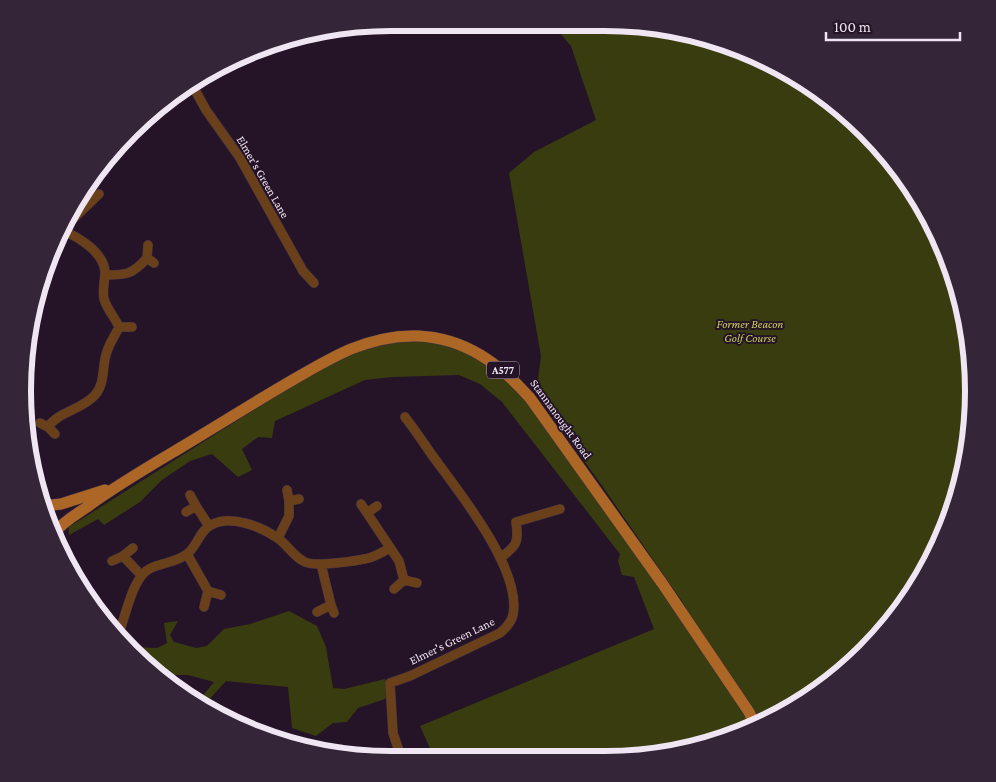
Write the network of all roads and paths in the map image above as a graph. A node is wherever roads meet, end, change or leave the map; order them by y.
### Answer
1 (195, 89) edge
2 (99, 194) dead end
3 (77, 215) edge
4 (68, 233) edge
5 (148, 245) dead end
6 (105, 275) junction
7 (314, 283) dead end
8 (119, 327) junction
9 (132, 327) dead end
10 (405, 418) dead end
11 (48, 428) dead end
12 (113, 487) junction
13 (287, 490) dead end
14 (190, 495) dead end
15 (299, 499) dead end
16 (289, 500) junction
17 (361, 504) dead end
18 (50, 505) edge
19 (196, 506) junction
20 (377, 506) dead end
21 (560, 509) dead end
22 (186, 512) dead end
23 (367, 513) junction
24 (209, 526) junction
25 (59, 528) edge
26 (278, 538) junction
27 (133, 548) dead end
28 (390, 548) junction
29 (187, 554) junction
30 (123, 556) junction
31 (500, 558) junction
32 (112, 561) dead end
33 (321, 564) junction
34 (141, 575) junction
35 (404, 580) junction
36 (417, 583) dead end
37 (394, 589) dead end
38 (208, 591) junction
39 (221, 595) dead end
40 (204, 607) dead end
41 (316, 612) dead end
42 (121, 628) edge
43 (753, 719) edge
44 (398, 751) edge

1 - 7 street, Elmer's Green Lane
2 - 3 street
4 - 6 street
5 - 6 street
6 - 8 street
8 - 9 street
8 - 11 street
10 - 31 street, Elmer's Green Lane
12 - 18 main road, Stannanought Road / A577
12 - 25 main road, Stannanought Road / A577
12 - 43 main road, Stannanought Road / A577
13 - 16 street
14 - 19 street
15 - 16 street
16 - 26 street
17 - 23 street
19 - 22 street
19 - 24 street
20 - 23 street
21 - 31 street
23 - 28 street
24 - 26 street
24 - 29 street
26 - 33 street
27 - 30 street
28 - 33 street
28 - 35 street
29 - 34 street
29 - 38 street
30 - 32 street
30 - 34 street
31 - 44 street, Elmer's Green Lane
33 - 41 street
34 - 42 street
35 - 36 street
35 - 37 street
38 - 39 street
38 - 40 street

